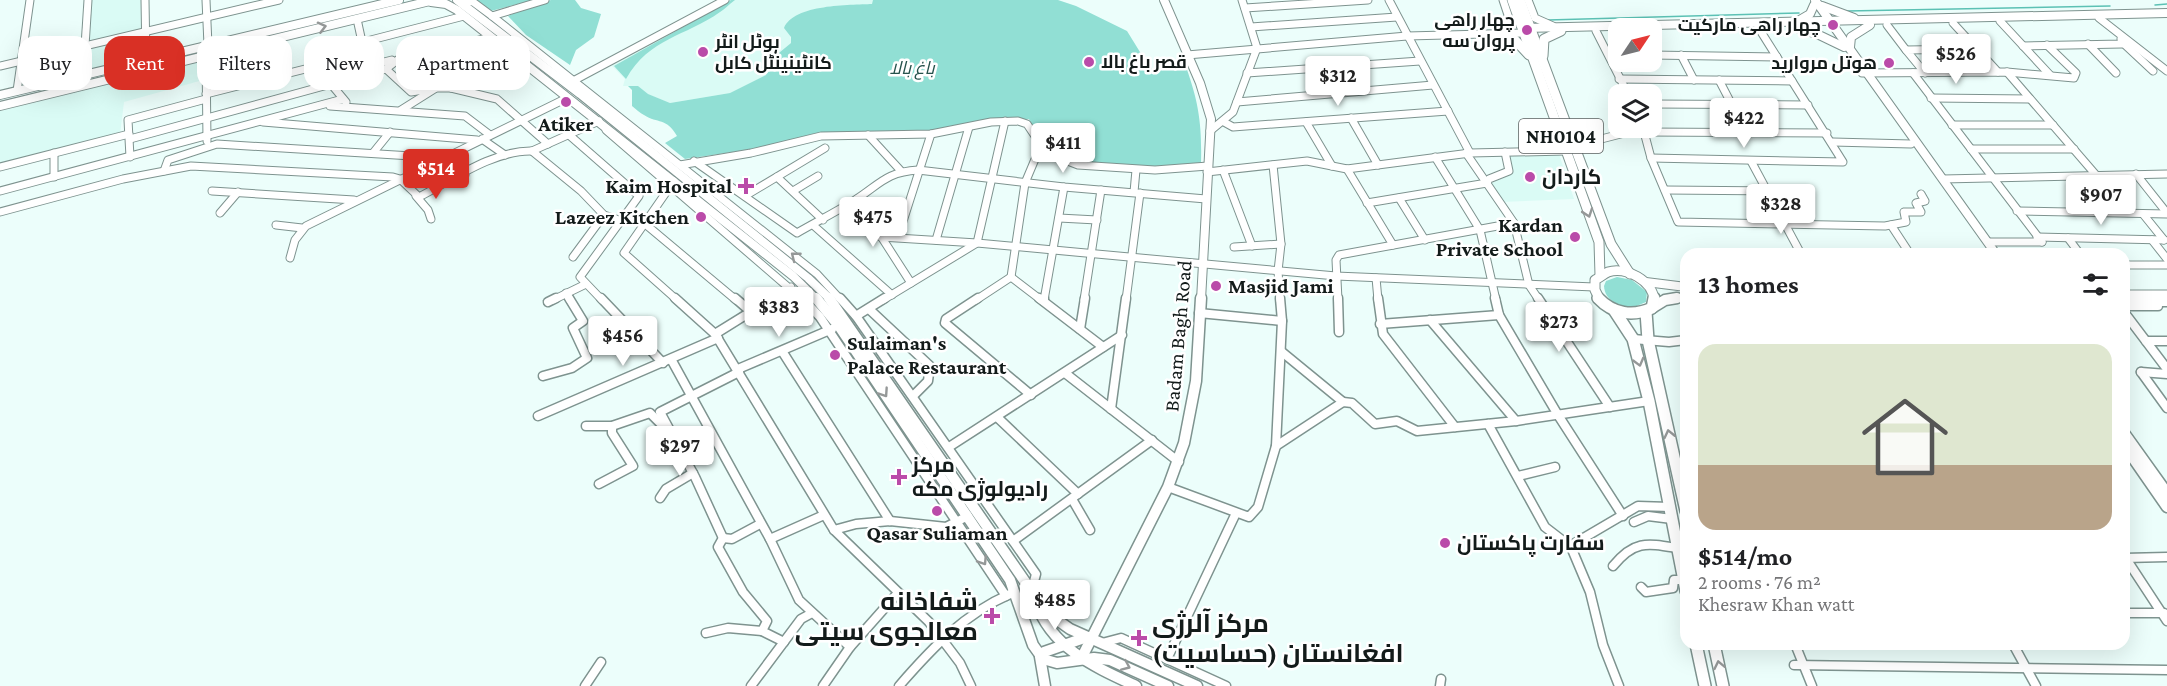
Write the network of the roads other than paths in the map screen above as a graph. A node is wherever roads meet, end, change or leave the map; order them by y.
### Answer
1 (30, 0) edge
2 (88, 0) edge
3 (145, 0) edge
4 (206, 0) edge
5 (279, 0) edge
6 (399, 0) edge
7 (459, 0) edge
8 (545, 0) edge
9 (718, 0) edge
10 (725, 0) edge
11 (1164, 0) edge
12 (1242, 0) edge
13 (1368, 0) edge
14 (1389, 0) edge
15 (1503, 0) edge
16 (1512, 0) edge
17 (1520, 0) edge
18 (1528, 0) edge
19 (268, 1) edge
20 (425, 1) edge
21 (1815, 2) edge
22 (1245, 8) junction
23 (2167, 14) edge
24 (464, 16) junction
25 (492, 16) junction
26 (1397, 17) junction
27 (2051, 17) junction
28 (206, 18) junction
29 (2032, 18) junction
30 (2098, 18) junction
31 (357, 19) junction
32 (2000, 21) junction
33 (1867, 23) junction
34 (1953, 23) junction
35 (1831, 24) junction
36 (1792, 25) junction
37 (1887, 25) junction
38 (1251, 27) junction
39 (1758, 27) junction
40 (1559, 29) junction
41 (1527, 30) junction
42 (1608, 30) edge
43 (1662, 30) edge
44 (1501, 31) junction
45 (1596, 31) junction
46 (145, 32) junction
47 (25, 36) edge
48 (86, 36) edge
49 (145, 36) edge
50 (207, 36) edge
51 (246, 36) edge
52 (288, 36) edge
53 (361, 36) edge
54 (490, 36) edge
55 (1407, 36) junction
56 (384, 37) edge
57 (2122, 41) junction
58 (92, 43) edge
59 (2088, 44) junction
60 (2048, 45) junction
61 (2023, 46) junction
62 (1847, 47) junction
63 (1257, 48) junction
64 (1976, 49) junction
65 (1906, 50) junction
66 (1608, 54) edge
67 (1187, 55) junction
68 (1662, 55) edge
69 (1681, 56) junction
70 (1777, 57) junction
71 (1538, 59) junction
72 (396, 60) edge
73 (1420, 61) junction
74 (18, 62) edge
75 (609, 63) junction
76 (0, 66) edge
77 (530, 68) edge
78 (386, 69) joint
79 (104, 70) edge
80 (304, 70) edge
81 (2153, 70) dead end
82 (2167, 71) edge
83 (1616, 72) edge
84 (1998, 72) junction
85 (2007, 72) junction
86 (1247, 73) junction
87 (1864, 73) junction
88 (1912, 73) junction
89 (1925, 73) junction
90 (2116, 73) dead end
91 (2050, 75) junction
92 (396, 79) edge
93 (1619, 79) junction
94 (1694, 80) junction
95 (1719, 80) junction
96 (104, 81) edge
97 (573, 81) junction
98 (1792, 81) junction
99 (1622, 84) edge
100 (18, 85) edge
101 (1433, 85) junction
102 (206, 90) edge
103 (308, 90) edge
104 (336, 90) edge
105 (406, 90) edge
106 (422, 90) edge
107 (433, 90) edge
108 (459, 90) edge
109 (17, 91) junction
110 (583, 92) junction
111 (0, 95) edge
112 (206, 97) junction
113 (567, 98) junction
114 (1931, 98) junction
115 (343, 99) junction
116 (2030, 99) junction
117 (1237, 102) junction
118 (1662, 104) edge
119 (1732, 105) junction
120 (1808, 105) junction
121 (0, 106) edge
122 (325, 106) junction
123 (352, 108) junction
124 (401, 110) junction
125 (1448, 111) junction
126 (280, 116) junction
127 (207, 117) junction
128 (1351, 118) junction
129 (520, 120) junction
130 (260, 122) junction
131 (1005, 122) junction
132 (1224, 122) junction
133 (1306, 122) junction
134 (274, 123) junction
135 (602, 123) junction
136 (1952, 124) junction
137 (2053, 125) junction
138 (969, 127) junction
139 (233, 129) junction
140 (1662, 129) edge
141 (1210, 131) junction
142 (390, 132) junction
143 (633, 132) junction
144 (1827, 133) junction
145 (1906, 133) junction
146 (568, 134) junction
147 (931, 134) junction
148 (490, 135) junction
149 (868, 135) junction
150 (129, 136) junction
151 (206, 136) junction
152 (1609, 138) edge
153 (1646, 138) edge
154 (481, 140) junction
155 (1833, 142) junction
156 (217, 144) junction
157 (548, 144) junction
158 (1911, 144) junction
159 (1041, 145) junction
160 (207, 147) junction
161 (825, 148) dead end
162 (1570, 148) junction
163 (1971, 149) junction
164 (2074, 149) junction
165 (532, 151) junction
166 (195, 152) junction
167 (1504, 152) junction
168 (54, 153) junction
169 (373, 153) junction
170 (1468, 153) junction
171 (505, 155) junction
172 (130, 157) junction
173 (1436, 157) junction
174 (444, 158) junction
175 (1651, 158) junction
176 (694, 161) junction
177 (1751, 161) junction
178 (680, 165) junction
179 (1273, 165) junction
180 (1378, 165) junction
181 (191, 166) junction
182 (1332, 166) junction
183 (0, 167) edge
184 (1208, 169) junction
185 (918, 170) junction
186 (1137, 170) junction
187 (1223, 170) junction
188 (1347, 170) junction
189 (164, 171) junction
190 (901, 171) junction
191 (955, 174) junction
192 (2136, 174) junction
193 (2167, 174) edge
194 (465, 175) junction
195 (2097, 175) junction
196 (818, 176) dead end
197 (54, 177) junction
198 (777, 177) junction
199 (991, 178) junction
200 (1992, 178) junction
201 (400, 179) junction
202 (1942, 179) junction
203 (673, 183) junction
204 (1025, 183) junction
205 (1487, 183) junction
206 (1064, 187) junction
207 (1453, 189) junction
208 (212, 190) dead end
209 (1101, 190) junction
210 (1665, 190) junction
211 (1767, 190) junction
212 (0, 191) edge
213 (793, 191) junction
214 (1790, 191) dead end
215 (238, 192) junction
216 (1137, 193) junction
217 (1921, 194) dead end
218 (416, 196) junction
219 (745, 196) junction
220 (1399, 198) junction
221 (857, 199) junction
222 (1206, 199) junction
223 (356, 200) junction
224 (1367, 203) junction
225 (713, 207) junction
226 (2017, 211) junction
227 (0, 212) edge
228 (220, 213) dead end
229 (2167, 213) edge
230 (2143, 214) junction
231 (604, 215) junction
232 (1059, 218) junction
233 (431, 219) dead end
234 (622, 220) junction
235 (823, 220) junction
236 (1097, 220) junction
237 (644, 223) junction
238 (1514, 223) junction
239 (1784, 223) junction
240 (276, 225) dead end
241 (813, 225) junction
242 (1891, 225) junction
243 (304, 227) junction
244 (1480, 230) junction
245 (881, 237) junction
246 (898, 237) junction
247 (2037, 237) junction
248 (2068, 238) junction
249 (936, 240) junction
250 (1425, 240) junction
251 (2151, 240) junction
252 (1988, 242) junction
253 (976, 243) junction
254 (1281, 244) junction
255 (1393, 245) junction
256 (1014, 246) junction
257 (1252, 246) junction
258 (1234, 247) dead end
259 (1798, 248) edge
260 (1906, 248) edge
261 (1985, 248) edge
262 (1992, 248) edge
263 (2076, 248) edge
264 (1053, 250) junction
265 (1091, 253) junction
266 (573, 257) dead end
267 (290, 258) dead end
268 (1131, 258) junction
269 (2167, 259) edge
270 (1202, 263) junction
271 (2130, 264) edge
272 (2167, 265) edge
273 (1278, 271) junction
274 (1630, 274) junction
275 (1600, 275) junction
276 (1336, 276) junction
277 (1011, 277) junction
278 (1376, 279) junction
279 (1646, 282) junction
280 (911, 283) junction
281 (586, 284) junction
282 (1492, 284) junction
283 (1529, 285) junction
284 (1680, 286) edge
285 (791, 287) junction
286 (1594, 287) junction
287 (566, 293) junction
288 (892, 295) junction
289 (1680, 298) edge
290 (2166, 298) edge
291 (1044, 301) junction
292 (548, 302) dead end
293 (2130, 302) edge
294 (869, 309) junction
295 (1614, 310) junction
296 (1649, 310) junction
297 (750, 311) junction
298 (1199, 313) junction
299 (2130, 313) edge
300 (1498, 315) junction
301 (856, 316) junction
302 (1430, 320) junction
303 (1282, 321) junction
304 (1380, 324) junction
305 (834, 328) junction
306 (1080, 329) junction
307 (1339, 332) dead end
308 (1122, 335) junction
309 (716, 336) junction
310 (1633, 339) junction
311 (1648, 340) junction
312 (1680, 341) edge
313 (2146, 341) junction
314 (2167, 341) edge
315 (1104, 347) junction
316 (782, 351) junction
317 (1282, 352) junction
318 (667, 361) junction
319 (2167, 369) edge
320 (739, 371) junction
321 (1065, 373) junction
322 (2167, 374) edge
323 (543, 376) dead end
324 (1031, 395) junction
325 (691, 396) junction
326 (913, 396) junction
327 (1649, 401) junction
328 (1343, 402) junction
329 (1610, 407) junction
330 (2167, 408) edge
331 (1111, 409) junction
332 (1558, 415) junction
333 (538, 416) dead end
334 (997, 417) junction
335 (1516, 421) junction
336 (1488, 424) junction
337 (586, 426) dead end
338 (612, 426) junction
339 (1455, 427) junction
340 (667, 428) junction
341 (1152, 440) junction
342 (2130, 441) edge
343 (949, 447) junction
344 (1276, 447) junction
345 (2130, 454) edge
346 (1179, 462) junction
347 (1555, 466) dead end
348 (693, 473) junction
349 (1518, 476) junction
350 (599, 484) dead end
351 (1680, 484) edge
352 (1168, 488) junction
353 (2167, 493) edge
354 (1075, 497) junction
355 (660, 498) dead end
356 (2167, 507) edge
357 (1236, 513) junction
358 (1671, 513) junction
359 (824, 515) junction
360 (968, 516) junction
361 (1623, 516) junction
362 (890, 521) junction
363 (958, 522) junction
364 (1634, 522) dead end
365 (760, 524) junction
366 (834, 530) junction
367 (1090, 530) dead end
368 (723, 538) junction
369 (770, 539) junction
370 (1013, 541) junction
371 (1570, 546) junction
372 (1677, 548) junction
373 (2167, 557) edge
374 (2130, 558) edge
375 (1680, 562) edge
376 (2130, 565) edge
377 (1613, 566) dead end
378 (1680, 583) edge
379 (1641, 587) dead end
380 (1017, 591) junction
381 (1034, 592) junction
382 (897, 594) junction
383 (1006, 596) junction
384 (812, 613) junction
385 (2130, 613) edge
386 (2165, 616) edge
387 (762, 631) junction
388 (706, 633) dead end
389 (942, 637) junction
390 (1089, 637) junction
391 (784, 642) junction
392 (1064, 643) junction
393 (1102, 643) junction
394 (850, 647) junction
395 (1697, 650) edge
396 (1715, 650) edge
397 (1796, 650) edge
398 (2016, 650) edge
399 (1040, 657) junction
400 (1081, 659) junction
401 (1167, 659) junction
402 (601, 662) dead end
403 (1799, 665) junction
404 (2027, 669) junction
405 (2167, 670) edge
406 (585, 686) edge
407 (751, 686) edge
408 (823, 686) edge
409 (899, 686) edge
410 (971, 686) edge
411 (1045, 686) edge
412 (1136, 686) edge
413 (1168, 686) edge
414 (1197, 686) edge
415 (1226, 686) edge
416 (1619, 686) edge
417 (1705, 686) edge
418 (1723, 686) edge
419 (1812, 686) edge
420 (2036, 686) edge

1 - 47 street
2 - 48 street
3 - 46 street
4 - 28 street
5 - 19 street
6 - 51 main road
7 - 25 street
7 - 110 main road
8 - 25 street
9 - 75 street
10 - 75 street
11 - 67 main road, Badam Bagh Road
12 - 22 street
13 - 22 street
14 - 26 street
15 - 44 street
16 - 41 highway, NH0104
17 - 41 highway, NH0104
18 - 40 street
19 - 28 street
20 - 24 main road
20 - 31 main road
21 - 33 main road
21 - 35 main road
21 - 36 main road
22 - 38 street
23 - 27 main road
23 - 30 main road
24 - 54 main road
24 - 56 street
25 - 97 street
26 - 38 street
26 - 55 street
27 - 29 main road
27 - 30 main road
28 - 46 street
28 - 50 street
29 - 32 main road
29 - 33 main road
30 - 57 street
52 -> 31 main road
31 - 53 street
32 - 34 main road
32 - 61 street
33 - 35 main road
33 - 37 main road
33 - 62 main road
34 - 37 main road
34 - 64 street
35 - 36 main road
35 - 62 main road
36 - 39 main road
36 - 40 main road
36 - 62 main road
37 - 65 street
38 - 63 street
39 - 43 main road
39 - 70 street
40 - 41 main road
40 - 45 main road
40 - 71 highway
41 - 44 street
41 - 71 highway, NH0104
42 - 45 main road
44 - 55 street
44 - 71 highway
45 - 66 street
46 - 49 street
46 - 58 street
55 - 63 street
55 - 73 street
57 - 59 street
57 - 81 street
57 - 82 street
59 - 60 street
59 - 90 street
60 - 61 street
60 - 91 street
61 - 91 street
62 - 87 main road
63 - 67 street
63 - 86 street
64 - 65 street
64 - 84 street
65 - 89 street
67 - 141 main road, Badam Bagh Road
68 - 69 street
69 - 70 street
69 - 94 street
70 - 98 street
71 - 162 highway, NH0104
72 - 78 street
73 - 86 street
73 - 101 street
74 - 76 street
75 - 97 street
77 - 113 main road
78 - 92 street
79 - 109 main road
80 - 112 street
83 - 93 street
84 - 85 street
84 - 89 street
85 - 91 street
85 - 116 street
86 - 117 street
87 - 88 street
87 - 145 main road
88 - 89 street
88 - 114 street
93 - 94 street
93 - 99 street
94 - 95 street
95 - 98 street
95 - 119 street
96 - 121 main road
97 - 110 street
98 - 120 street
100 - 109 street
101 - 117 street
101 - 125 street
102 - 112 street
103 - 127 street
104 - 115 street
105 - 106 street
107 - 124 street
108 - 129 street
109 - 111 main road
110 - 143 main road
112 - 127 street
112 - 150 street
113 - 129 street
113 - 135 main road
114 - 116 street
114 - 136 street
115 - 122 street
115 - 123 street
116 - 137 street
117 - 132 street
118 - 119 street
119 - 120 street
120 - 144 street
122 - 123 street
122 - 126 street
123 - 124 street
124 - 148 street
125 - 128 street
125 - 170 street
126 - 130 street
126 - 134 street
127 - 150 street
127 - 151 street
128 - 133 street
128 - 180 street
129 - 148 street
129 - 157 street
130 - 134 street
130 - 139 street
131 - 138 street
131 - 159 street
131 - 199 street
132 - 133 street
132 - 141 street
133 - 182 street
134 - 142 street
135 - 146 street
135 - 203 main road
136 - 137 street
136 - 163 street
137 - 164 street
138 - 147 street
138 - 191 street
139 - 151 street
139 - 156 street
140 - 144 street
141 - 184 main road, Badam Bagh Road
142 - 154 street
142 - 169 street
143 - 178 street
143 - 225 main road
144 - 155 street
145 - 158 main road
145 - 202 main road
146 - 157 street
146 - 234 street
147 - 149 street
147 - 185 street
148 - 154 street
149 - 176 street
149 - 190 street
150 - 168 street
150 - 172 street
151 - 160 street
151 - 172 street
152 - 162 street
153 - 175 street
154 - 171 street
154 - 174 street
155 - 158 street
155 - 177 street
156 - 160 street
156 - 169 street
157 - 165 street
158 - 261 main road
159 - 186 street
159 - 204 street
160 - 166 street
161 - 198 street
162 - 167 street
162 - 274 highway, NH0104
162 -> 275 highway, NH0104
163 - 164 street
163 - 200 street
164 - 195 street
165 - 171 street
165 - 231 street
166 - 181 street
166 - 189 street
167 - 170 street
167 - 205 street
168 - 183 street
168 - 197 street
169 - 174 street
170 - 173 street
170 - 205 street
171 - 194 street
172 - 197 street
173 - 180 street
173 - 207 street
174 - 194 street
174 - 201 street
175 - 177 street
175 - 210 street
176 - 178 street
176 - 219 street
177 - 211 street
301 -> 178 street
179 - 182 street
179 - 187 street
179 - 254 street
180 - 188 street
181 - 189 street
181 - 201 street
182 - 188 street
184 - 186 street
184 - 187 street
184 - 222 main road, Badam Bagh Road
185 - 190 street
185 - 191 street
185 - 246 street
186 - 216 street
187 - 257 street
188 - 224 street
189 - 227 street
190 - 221 street
191 - 199 street
191 - 249 street
192 - 193 street
192 - 195 street
192 - 229 street
194 - 218 street
195 - 200 street
196 - 213 street
197 - 212 street
198 - 213 street
198 - 219 street
199 - 204 street
199 - 253 street
200 - 202 street
200 - 226 street
201 - 218 street
201 - 223 street
202 - 252 main road
203 - 225 main road
203 - 237 street
203 - 285 street
204 - 206 street
204 - 256 street
205 - 207 street
205 - 238 street
206 - 209 street
206 - 232 street
207 - 220 street
207 - 244 street
208 - 215 street
209 - 216 street
209 - 236 street
210 - 211 street
210 - 239 street
211 - 214 street
211 - 239 street
213 - 235 street
215 - 223 street
215 - 228 street
216 - 222 street
216 - 268 street
217 - 242 street
218 - 233 street
219 - 241 street
220 - 224 street
220 - 250 street
221 - 235 street
221 - 245 street
222 - 270 main road, Badam Bagh Road
223 - 243 street
224 - 255 street
225 - 305 main road
225 - 381 main road
226 - 230 street
226 - 247 street
229 - 230 street
230 - 251 street
231 - 234 street
231 - 266 street
232 - 236 street
232 - 264 street
234 - 281 street
235 - 241 street
236 - 265 street
237 - 297 street
237 - 309 street
238 - 244 street
238 - 283 street
239 - 242 street
239 - 259 street
240 - 243 street
241 - 288 street
242 - 260 street
243 - 267 street
244 - 250 street
244 - 282 street
245 - 246 street
245 - 280 street
246 - 249 street
247 - 248 street
247 - 252 street
248 - 251 street
248 - 263 street
249 - 253 street
250 - 255 street
251 - 269 street
252 - 262 main road
253 - 256 street
253 - 280 street
254 - 257 street
254 - 273 street
255 - 276 street
256 - 264 street
256 - 277 street
257 - 258 street
264 - 265 street
264 - 291 street
265 - 268 street
265 - 306 street
268 - 270 street
268 - 308 street
270 - 273 street
270 - 298 main road, Badam Bagh Road
271 - 272 street
273 - 276 street
273 - 303 street
274 - 275 highway
274 - 279 highway
275 - 286 highway, NH0104
276 - 278 street
276 - 307 street
277 - 291 street
277 - 324 street
278 - 282 street
278 - 304 street
279 - 284 main road
279 - 296 highway
280 - 288 street
281 - 287 street
281 - 318 street
282 - 283 street
282 - 300 street
283 - 286 street
283 - 329 street
285 - 297 street
285 - 305 street
286 - 295 highway
287 - 292 street
287 - 323 street
288 - 294 street
289 - 296 main road
290 - 293 main road
291 - 306 street
294 - 301 street
294 - 326 street
295 - 296 highway
295 - 310 highway
296 - 311 highway
297 - 309 street
298 - 303 street
298 - 346 main road, Badam Bagh Road
299 - 313 street
300 - 302 street
300 - 332 street
301 - 326 street
302 - 304 street
302 - 335 street
303 - 317 street
304 - 339 street
305 - 316 street
305 -> 360 main road
305 - 363 street
306 - 315 street
308 - 315 street
308 - 331 street
309 - 318 street
309 - 320 street
310 - 311 street
310 -> 327 highway
311 - 312 street
351 -> 311 highway
313 - 314 street
313 - 319 street
315 - 321 street
316 - 320 street
316 - 362 street
317 - 328 street
317 - 344 street
318 - 325 street
318 - 333 street
320 - 325 street
320 - 359 street
321 - 324 street
321 - 331 street
322 - 330 street
324 - 334 street
325 - 340 street
325 - 365 street
326 - 343 street
327 - 329 street
327 - 358 highway
328 - 339 street
328 - 344 street
329 - 332 street
331 - 341 street
332 - 335 street
332 - 361 street
334 - 343 street
334 - 354 street
335 - 336 street
336 - 339 street
336 - 349 street
337 - 338 street
338 - 340 street
338 - 350 street
340 - 348 street
341 - 346 street
341 - 354 street
342 - 353 main road
343 - 370 street
344 - 357 street
345 - 356 main road
346 - 352 main road, Badam Bagh Road
347 - 349 street
348 - 355 street
348 - 368 street
349 - 371 street
352 - 357 street
352 - 390 main road, Badam Bagh Road
354 - 367 street
354 - 370 street
357 - 401 street
358 - 361 street
358 - 364 street
358 - 372 highway
359 - 366 street
359 - 369 street
360 - 363 street
360 - 380 main road
361 - 371 street
362 - 363 street
362 - 366 street
363 -> 383 street
365 - 368 street
365 - 369 street
366 - 382 street
368 - 387 street
369 - 384 street
370 - 381 street
371 - 416 street
372 - 375 highway
372 - 377 street
373 - 374 street
376 - 386 street
378 - 379 street
380 - 383 street
380 - 399 main road
381 - 390 main road
381 - 392 main road
382 - 389 street
382 - 394 street
383 - 389 street
384 - 391 street
384 - 394 street
385 - 386 street
387 - 388 street
387 - 391 street
389 - 409 street
389 - 410 street
390 - 392 main road
390 - 393 main road
390 - 400 main road, Badam Bagh Road
391 - 407 street
392 - 399 main road
392 - 400 main road
393 - 401 street
393 - 414 main road
394 - 408 street
395 - 417 highway
418 -> 396 highway
397 - 403 street
398 - 404 street
399 - 400 main road
399 - 411 main road
400 - 412 main road
400 -> 413 main road
401 - 415 street
402 - 406 street
403 - 404 street
403 - 419 street
404 - 405 street
404 - 420 street

